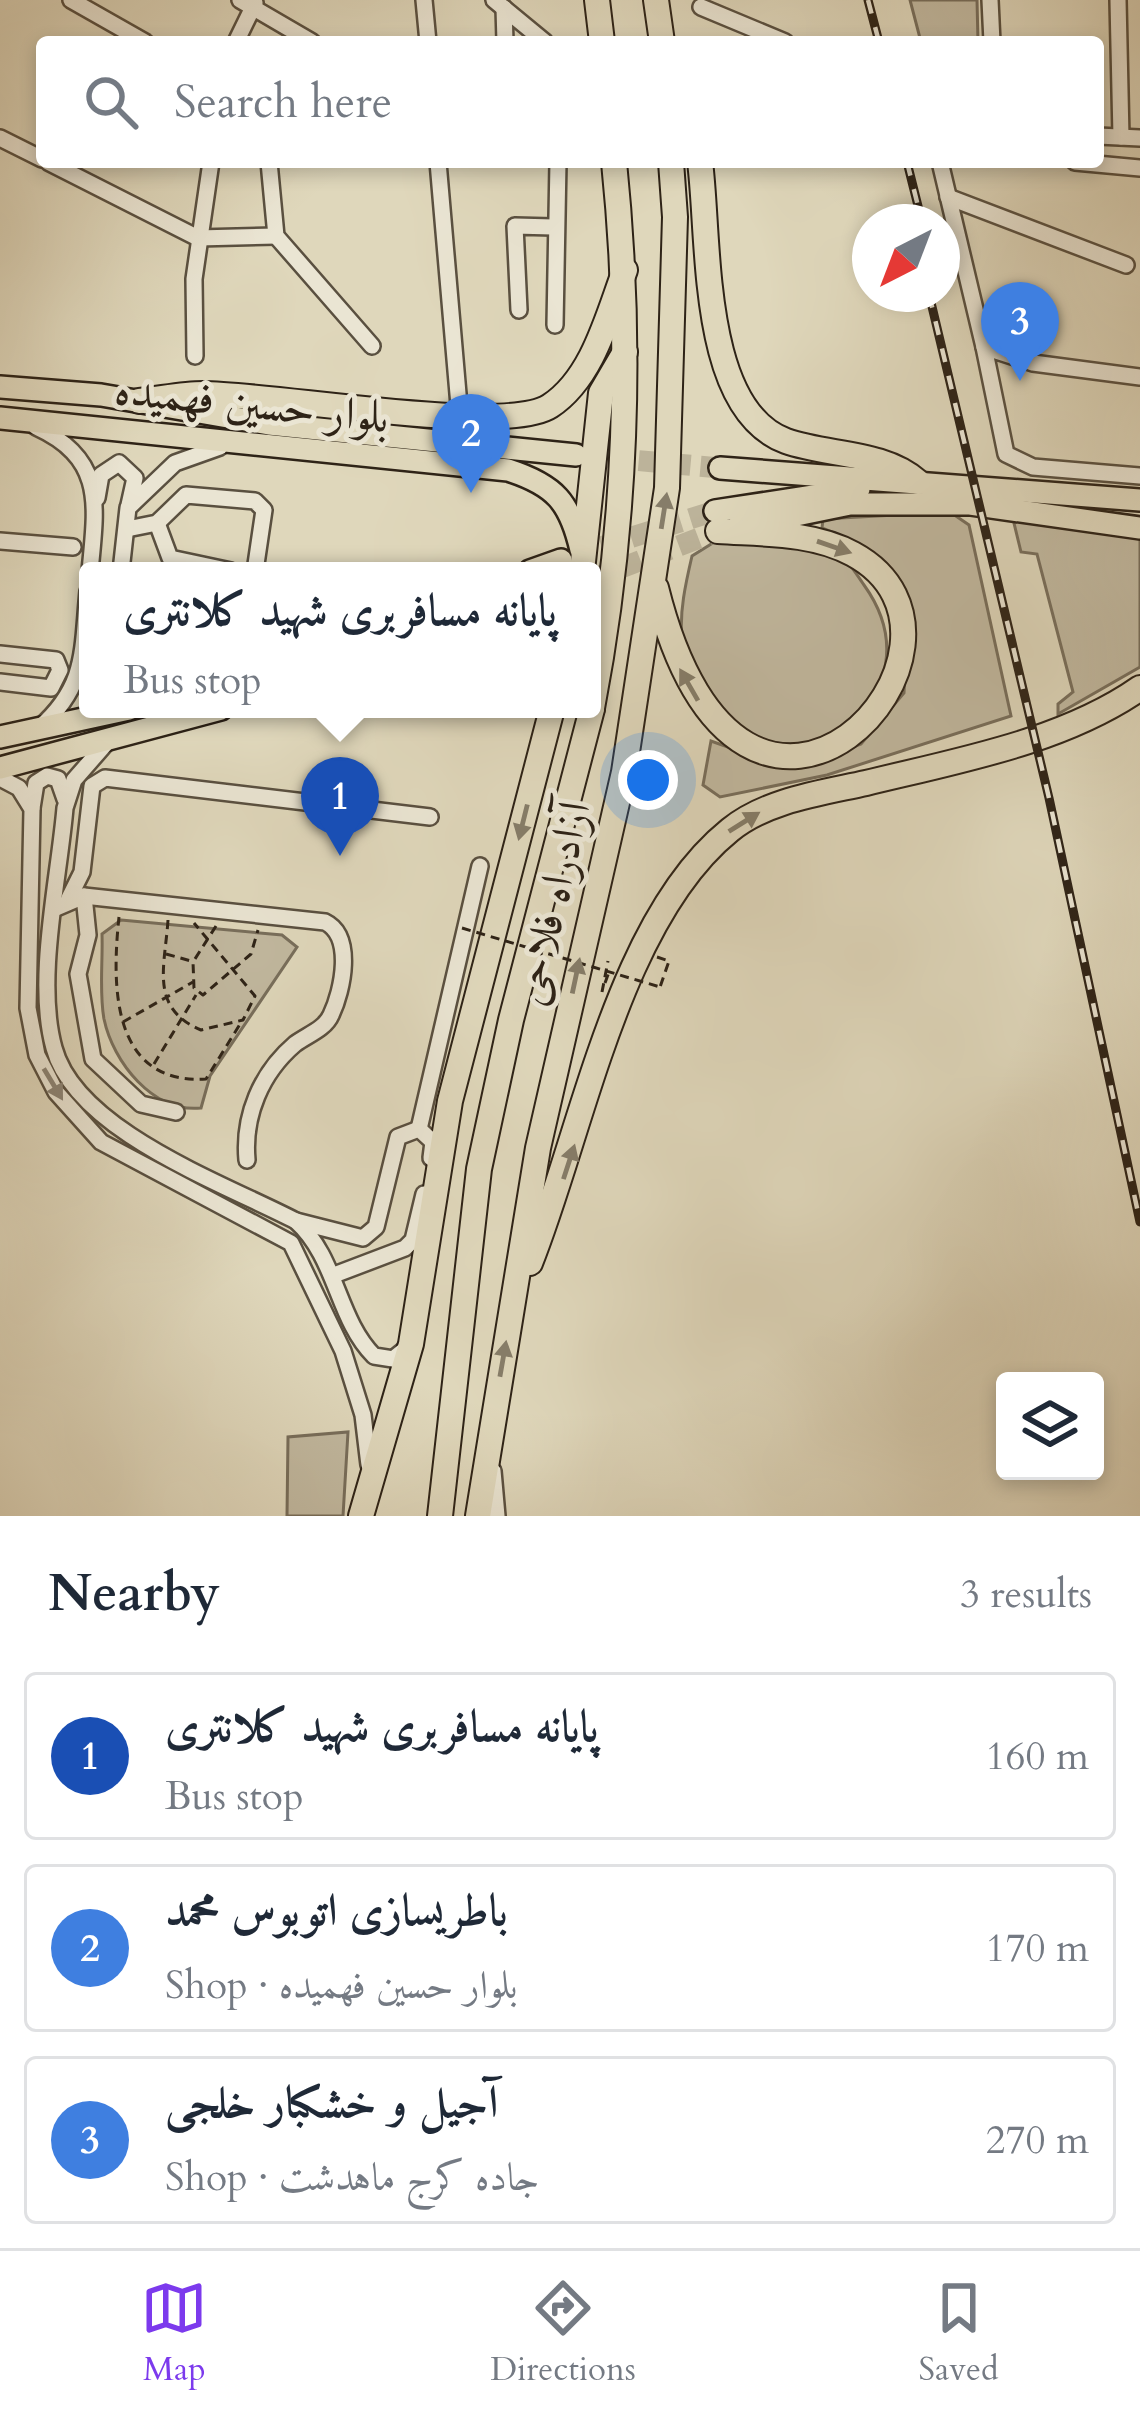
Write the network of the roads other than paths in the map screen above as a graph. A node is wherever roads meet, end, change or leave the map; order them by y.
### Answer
1 (71, 0) edge
2 (424, 0) edge
3 (597, 0) edge
4 (656, 0) edge
5 (990, 0) edge
6 (1118, 0) edge
7 (250, 2) edge
8 (499, 4) edge
9 (701, 7) dead end
10 (135, 36) edge
11 (238, 36) edge
12 (303, 36) edge
13 (427, 36) edge
14 (504, 36) edge
15 (538, 36) edge
16 (601, 36) edge
17 (663, 36) edge
18 (771, 36) edge
19 (992, 36) edge
20 (1104, 136) edge
21 (1121, 137) junction
22 (0, 138) edge
23 (1140, 138) edge
24 (36, 156) edge
25 (1104, 165) edge
26 (61, 168) edge
27 (210, 168) edge
28 (270, 168) edge
29 (439, 168) edge
30 (558, 168) edge
31 (615, 168) edge
32 (671, 168) edge
33 (701, 168) edge
34 (941, 168) edge
35 (1140, 168) edge
36 (948, 197) junction
37 (553, 227) junction
38 (276, 236) junction
39 (198, 238) junction
40 (1126, 265) dead end
41 (625, 270) junction
42 (519, 310) dead end
43 (555, 325) dead end
44 (372, 346) dead end
45 (984, 347) junction
46 (626, 350) junction
47 (195, 356) dead end
48 (1140, 377) edge
49 (0, 386) edge
50 (139, 401) junction
51 (460, 417) junction
52 (2, 418) edge
53 (240, 445) junction
54 (576, 455) tunnel mouth
55 (720, 468) tunnel mouth
56 (1140, 476) edge
57 (918, 482) junction
58 (1140, 500) edge
59 (96, 508) junction
60 (128, 508) junction
61 (717, 521) junction
62 (157, 523) junction
63 (1139, 528) edge
64 (127, 529) junction
65 (0, 541) edge
66 (73, 547) dead end
67 (91, 562) edge
68 (122, 562) edge
69 (189, 562) edge
70 (256, 562) edge
71 (575, 562) edge
72 (575, 562) edge
73 (653, 576) junction
74 (601, 652) edge
75 (0, 654) edge
76 (79, 671) edge
77 (0, 682) edge
78 (1140, 688) edge
79 (88, 718) edge
80 (189, 718) edge
81 (550, 718) edge
82 (590, 718) edge
83 (38, 729) junction
84 (0, 737) edge
85 (110, 740) junction
86 (0, 768) edge
87 (0, 778) edge
88 (65, 808) junction
89 (32, 809) junction
90 (430, 817) dead end
91 (480, 866) dead end
92 (70, 901) junction
93 (176, 1112) dead end
94 (419, 1129) junction
95 (247, 1160) dead end
96 (296, 1221) junction
97 (334, 1275) junction
98 (512, 1310) junction
99 (359, 1339) junction
100 (411, 1344) junction
101 (343, 1351) junction
102 (489, 1438) junction
103 (371, 1485) junction
104 (361, 1516) edge
105 (440, 1516) edge
106 (478, 1516) edge
107 (497, 1516) edge

1 - 10 street
2 - 13 street
3 - 16 highway
4 - 17 highway
5 - 19 street
6 - 21 street
7 - 11 street
7 - 12 street
8 - 14 street
8 - 15 street
9 - 18 street
20 - 21 street
21 - 23 street
22 - 24 street
25 - 35 street
26 - 39 street
27 - 39 street
28 - 38 street
29 - 51 street
30 - 37 street
31 - 41 highway, آزادراه فلاحی
73 -> 32 highway, آزادراه فلاحی
33 - 57 highway
34 - 36 street
36 - 40 street
36 - 45 street
37 - 42 street
37 - 43 street
38 - 39 street
38 - 44 street
39 - 47 street
41 - 46 highway, آزادراه فلاحی
41 - 51 highway
45 - 48 street
45 - 56 street
46 - 71 highway
46 - 74 highway, آزادراه فلاحی
49 - 50 main road, بلوار حسین فهمیده
50 - 51 highway
50 - 54 main road, بلوار حسین فهمیده
52 - 53 main road, بلوار حسین فهمیده
52 - 59 street
53 - 60 street
53 - 72 main road, بلوار حسین فهمیده
55 - 57 main road
57 - 58 main road
57 - 61 main road
59 - 60 street
59 - 67 street
60 - 64 street
61 - 63 main road
61 -> 73 highway
62 - 64 street
62 - 69 street
62 - 70 street
64 - 68 street
65 - 66 street
98 -> 73 highway, آزادراه فلاحی
75 - 77 street
76 - 83 street
98 -> 78 highway
79 - 83 main road
80 - 85 main road
81 -> 100 highway
82 - 105 highway, آزادراه فلاحی
83 - 84 main road
85 - 86 main road
85 - 88 street
87 - 89 street
88 - 89 street
88 - 92 street
89 -> 101 street
90 - 92 street
91 - 94 street
92 - 93 street
92 - 95 street
92 - 96 street
94 - 96 street
94 - 97 street
96 - 97 street
97 - 99 street
102 -> 98 highway, آزادراه فلاحی
99 - 100 street
99 - 101 street
100 - 103 highway
101 - 103 street
102 - 106 highway, آزادراه فلاحی
102 - 107 street
103 - 104 highway

